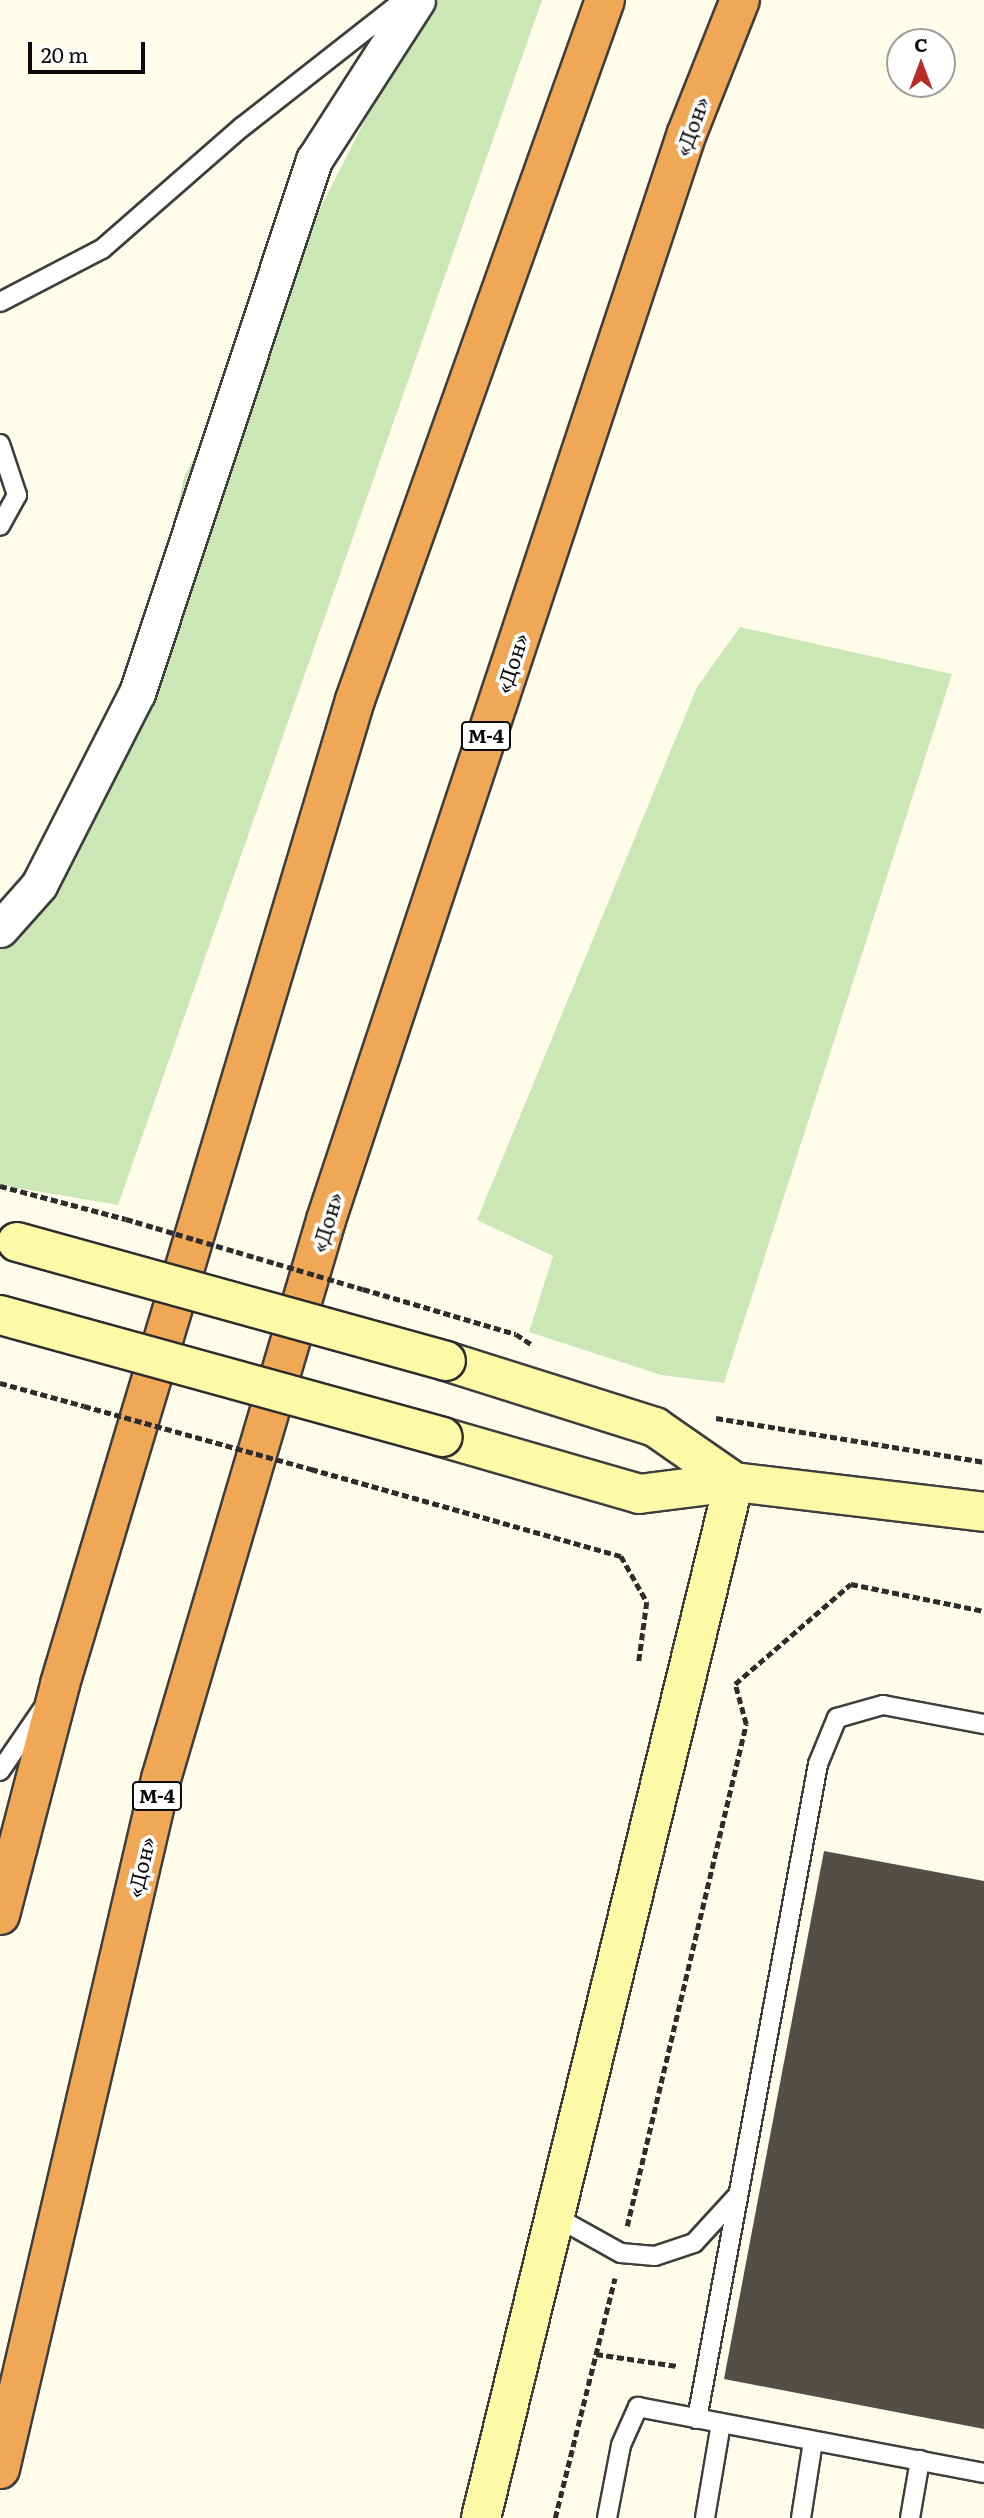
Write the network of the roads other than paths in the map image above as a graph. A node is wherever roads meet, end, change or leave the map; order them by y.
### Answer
1 (404, 0) edge
2 (417, 0) edge
3 (605, 0) edge
4 (740, 0) edge
5 (0, 302) edge
6 (0, 444) edge
7 (0, 526) edge
8 (0, 929) edge
9 (8, 1240) edge
10 (0, 1315) edge
11 (734, 1482) junction
12 (984, 1512) edge
13 (60, 1684) junction
14 (984, 1724) edge
15 (0, 1771) edge
16 (0, 1914) edge
17 (738, 2195) junction
18 (558, 2218) junction
19 (697, 2418) junction
20 (721, 2423) junction
21 (813, 2441) junction
22 (920, 2460) junction
23 (0, 2469) edge
24 (984, 2473) edge
25 (481, 2518) edge
26 (607, 2518) edge
27 (705, 2518) edge
28 (801, 2518) edge
29 (910, 2518) edge

1 - 5 lane
2 - 8 street
3 - 13 highway
4 - 23 highway, «Дон» / М-4
6 - 7 lane
9 - 11 street, bridge
10 - 11 street, bridge
11 - 12 street
11 - 18 street
13 - 15 lane
13 - 16 highway
14 - 17 lane
17 - 18 lane
17 - 19 lane
18 - 25 street
19 - 20 lane
19 - 26 lane
20 - 21 lane
20 - 27 lane
21 - 22 lane
21 - 28 lane
22 - 24 lane
22 - 29 lane

